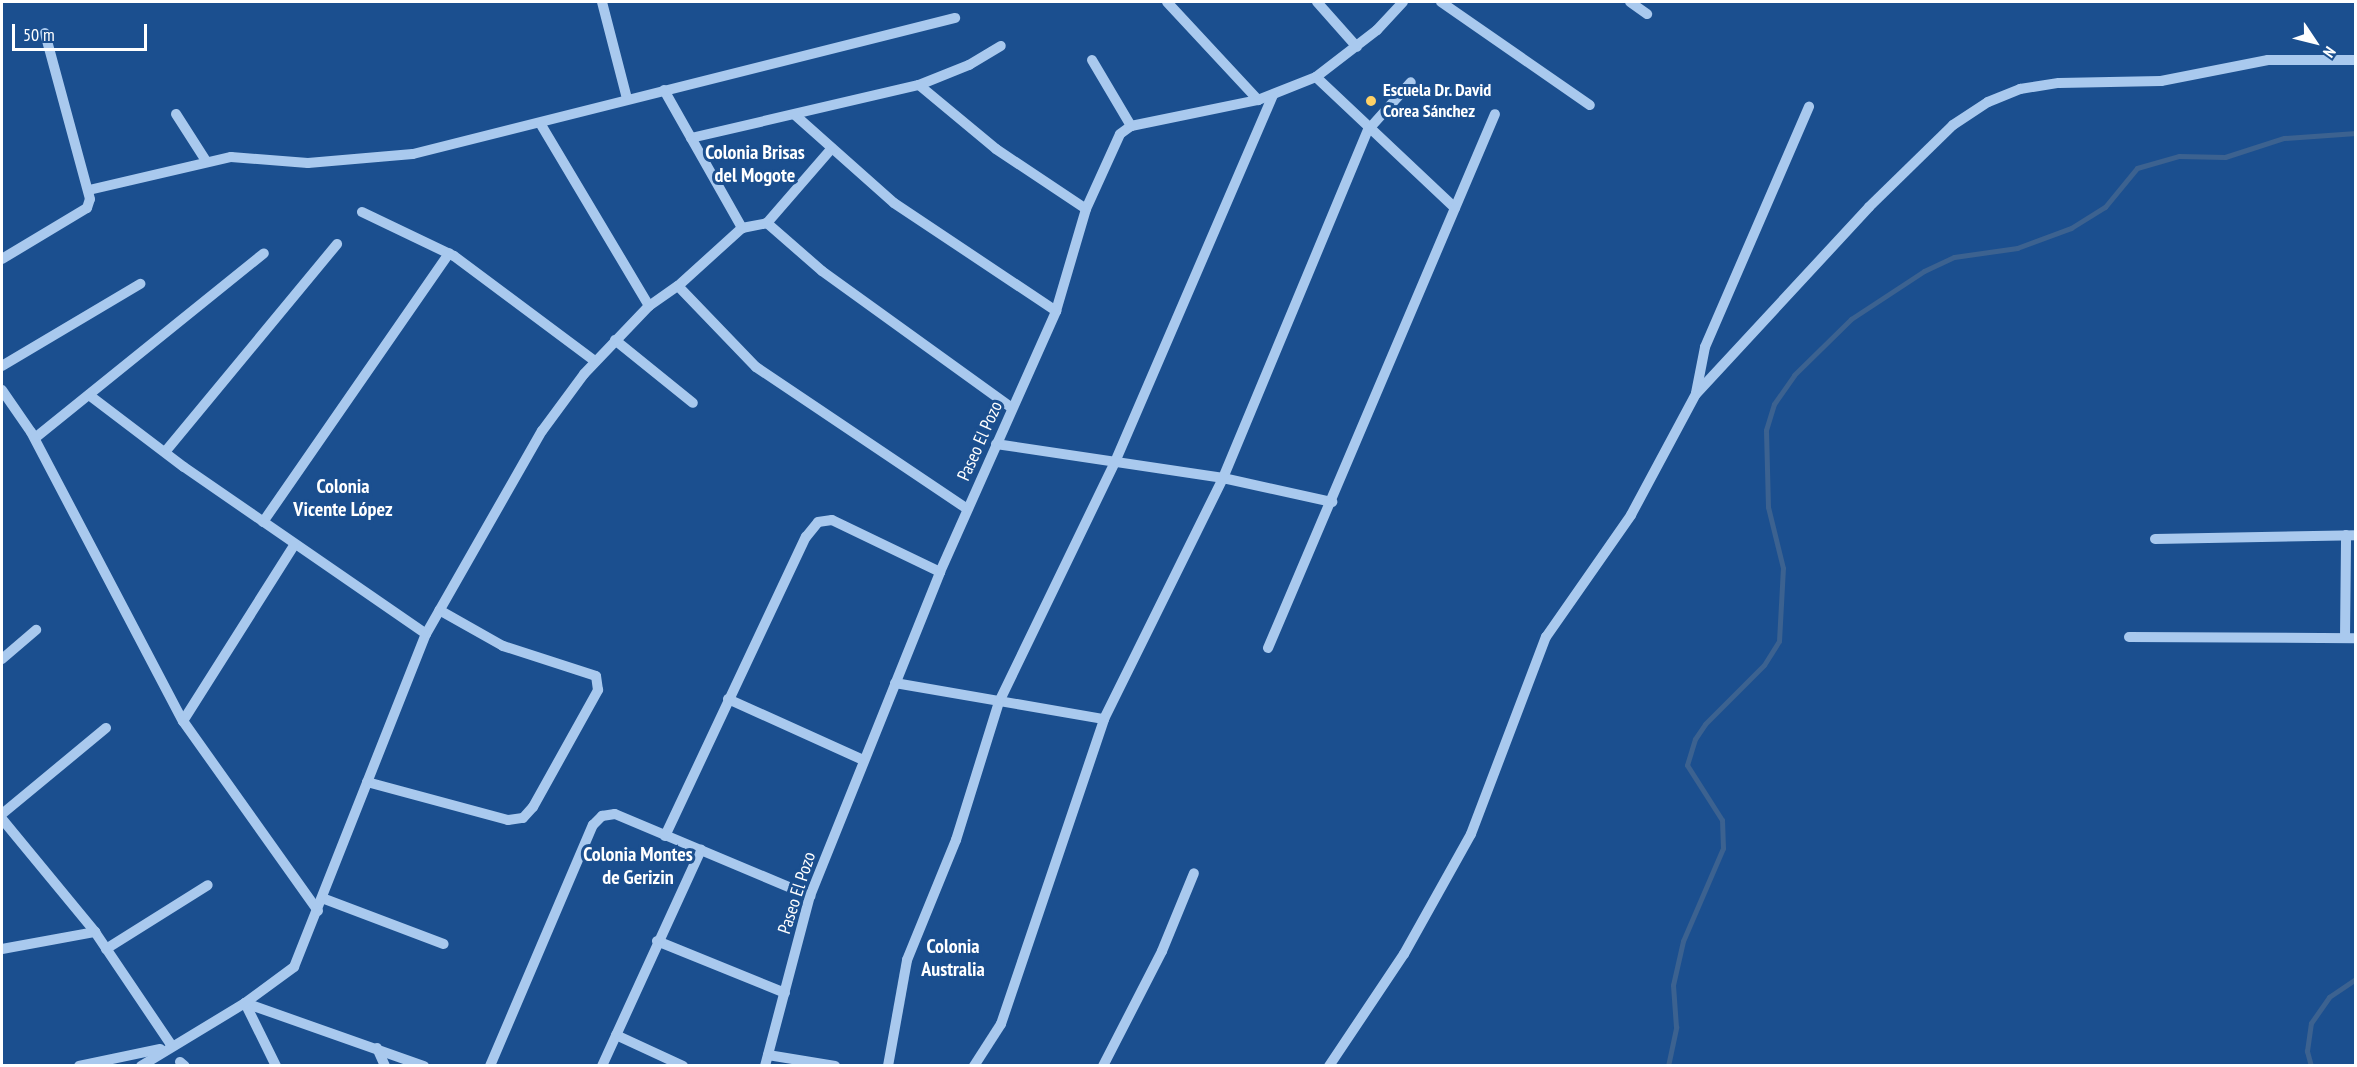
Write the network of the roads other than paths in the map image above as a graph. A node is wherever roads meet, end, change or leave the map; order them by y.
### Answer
1 (602, 2) edge
2 (1167, 2) edge
3 (1317, 2) edge
4 (1403, 2) edge
5 (1441, 2) edge
6 (1630, 2) edge
7 (1647, 14) dead end
8 (955, 18) dead end
9 (45, 33) dead end
10 (1001, 46) dead end
11 (1357, 47) junction
12 (1092, 60) dead end
13 (2355, 60) edge
14 (1316, 77) junction
15 (1411, 82) dead end
16 (919, 86) junction
17 (664, 90) junction
18 (1274, 95) junction
19 (627, 99) junction
20 (1258, 100) junction
21 (1590, 105) dead end
22 (1809, 107) dead end
23 (176, 114) dead end
24 (1495, 114) dead end
25 (795, 115) junction
26 (540, 123) junction
27 (1131, 126) junction
28 (1368, 130) junction
29 (691, 138) junction
30 (832, 148) junction
31 (206, 161) junction
32 (89, 190) junction
33 (1455, 208) junction
34 (1086, 209) junction
35 (363, 212) dead end
36 (767, 223) junction
37 (742, 228) junction
38 (337, 244) dead end
39 (264, 253) dead end
40 (449, 254) junction
41 (2, 259) edge
42 (140, 284) dead end
43 (678, 286) junction
44 (649, 306) junction
45 (1056, 311) junction
46 (615, 340) junction
47 (595, 362) junction
48 (2, 366) edge
49 (2, 390) edge
50 (1696, 394) junction
51 (89, 395) junction
52 (693, 403) dead end
53 (1012, 408) junction
54 (35, 438) junction
55 (996, 444) junction
56 (165, 452) junction
57 (1116, 462) junction
58 (1223, 478) junction
59 (1332, 502) junction
60 (967, 509) junction
61 (263, 522) junction
62 (2351, 536) edge
63 (2156, 538) dead end
64 (295, 544) junction
65 (940, 572) junction
66 (439, 610) junction
67 (36, 630) dead end
68 (426, 634) junction
69 (2129, 637) dead end
70 (2350, 638) edge
71 (1268, 648) dead end
72 (2, 659) edge
73 (895, 683) junction
74 (728, 699) junction
75 (999, 702) junction
76 (1104, 719) junction
77 (183, 721) junction
78 (106, 728) dead end
79 (863, 760) junction
80 (368, 782) junction
81 (2, 814) edge
82 (2, 819) edge
83 (665, 836) junction
84 (701, 850) junction
85 (1194, 873) dead end
86 (208, 885) dead end
87 (810, 897) junction
88 (322, 898) junction
89 (318, 911) junction
90 (95, 932) junction
91 (657, 941) junction
92 (444, 944) dead end
93 (2, 949) edge
94 (106, 949) junction
95 (785, 993) junction
96 (245, 1003) junction
97 (616, 1035) junction
98 (172, 1046) junction
99 (377, 1048) junction
100 (767, 1060) edge
101 (79, 1065) edge
102 (141, 1065) edge
103 (276, 1065) edge
104 (386, 1065) edge
105 (423, 1065) edge
106 (490, 1065) edge
107 (602, 1065) edge
108 (683, 1065) edge
109 (835, 1065) edge
110 (888, 1065) edge
111 (974, 1065) edge
112 (1103, 1065) edge
113 (1329, 1065) edge

1 - 19 street
2 - 20 street
3 - 11 street
4 - 11 street
5 - 21 street
6 - 7 street
8 - 17 street
9 - 32 street
10 - 16 street
11 - 14 street
12 - 27 street
13 - 50 street
14 - 18 street
14 - 28 street
15 - 28 street
16 - 25 street
16 - 34 street
17 - 19 street
17 - 29 street
18 - 20 street
18 - 57 street
19 - 26 street
20 - 27 street
22 - 50 street
23 - 31 street
24 - 33 street
25 - 29 street
25 - 30 street
26 - 31 street
26 - 44 street
27 - 34 street, Paseo El Pozo
28 - 33 street
28 - 58 street
29 - 37 street
30 - 36 street
30 - 45 street
31 - 32 street
32 - 41 street
33 - 59 street
34 - 45 street, Paseo El Pozo
35 - 40 street
36 - 37 street
36 - 53 street
37 - 43 street
38 - 56 street
39 - 51 street
40 - 47 street
40 - 61 street
42 - 48 street
43 - 44 street
43 - 60 street
44 - 46 street
45 - 53 street, Paseo El Pozo
46 - 47 street
46 - 52 street
47 - 66 street
49 - 54 street
50 - 113 street
51 - 54 street
51 - 56 street
53 - 55 street, Paseo El Pozo
54 - 77 street
55 - 57 street
55 - 60 street, Paseo El Pozo
56 - 61 street
57 - 58 street
57 - 75 street
58 - 59 street
58 - 76 street
59 - 71 street
60 - 65 street, Paseo El Pozo
61 - 64 street
62 - 63 street
62 - 70 street
64 - 68 street
64 - 77 street
65 - 73 street, Paseo El Pozo
65 - 74 street
66 - 68 street
66 - 80 street
67 - 72 street
68 - 80 street
69 - 70 street
73 - 75 street
73 - 79 street, Paseo El Pozo
74 - 79 street
74 - 83 street
75 - 76 street
75 - 110 street
76 - 111 street
77 - 89 street
78 - 81 street
79 - 87 street, Paseo El Pozo
80 - 88 street
82 - 90 street
83 - 84 street
83 - 106 street
84 - 87 street
84 - 91 street
85 - 112 street
86 - 94 street
87 - 95 street, Paseo El Pozo
88 - 89 street
88 - 92 street
89 - 96 street
90 - 93 street
90 - 94 street
91 - 95 street
91 - 97 street
94 - 98 street
95 - 100 street, Paseo El Pozo
96 - 98 street
96 - 99 street
96 - 103 street
97 - 107 street
97 - 108 street
98 - 101 street
98 - 102 street
99 - 104 street
99 - 105 street
100 - 109 street

